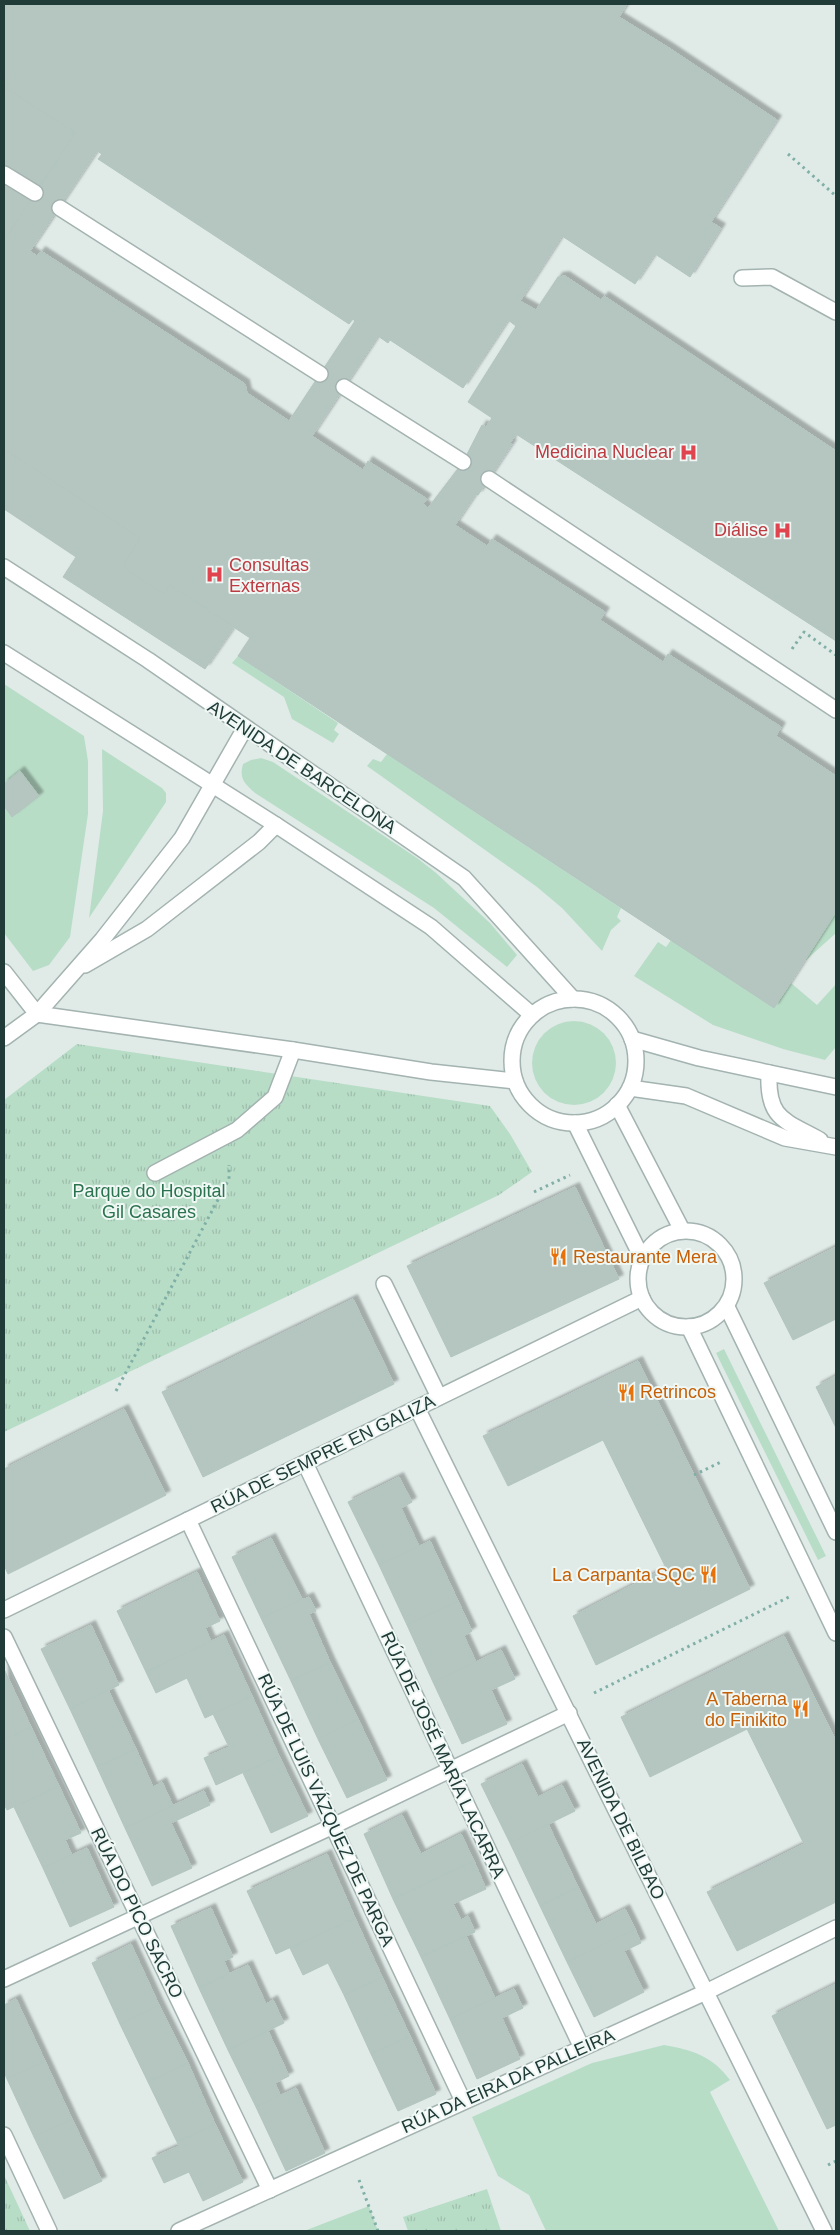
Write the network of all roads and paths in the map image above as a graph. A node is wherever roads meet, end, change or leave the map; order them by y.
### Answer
1 (788, 154) dead end
2 (4, 174) edge
3 (35, 193) dead end
4 (836, 196) edge
5 (60, 208) dead end
6 (742, 278) dead end
7 (836, 312) edge
8 (320, 374) dead end
9 (344, 387) dead end
10 (463, 462) dead end
11 (489, 479) dead end
12 (4, 567) edge
13 (4, 653) edge
14 (836, 655) edge
15 (777, 671) junction
16 (836, 710) edge
17 (245, 728) junction
18 (212, 784) junction
19 (276, 825) junction
20 (75, 970) junction
21 (4, 972) edge
22 (573, 999) junction
23 (37, 1014) junction
24 (532, 1015) junction
25 (4, 1038) edge
26 (632, 1039) junction
27 (293, 1050) junction
28 (770, 1073) junction
29 (515, 1081) junction
30 (630, 1088) junction
31 (836, 1088) edge
32 (617, 1105) junction
33 (575, 1123) junction
34 (834, 1147) edge
35 (155, 1174) dead end
36 (229, 1179) dead end
37 (554, 1182) dead end
38 (534, 1192) dead end
39 (682, 1230) junction
40 (642, 1258) junction
41 (384, 1284) dead end
42 (642, 1298) junction
43 (726, 1306) junction
44 (689, 1327) junction
45 (116, 1391) dead end
46 (439, 1397) junction
47 (417, 1408) junction
48 (724, 1460) dead end
49 (305, 1463) junction
50 (694, 1475) dead end
51 (188, 1520) junction
52 (836, 1532) edge
53 (790, 1596) dead end
54 (4, 1610) edge
55 (836, 1633) edge
56 (4, 1637) edge
57 (594, 1693) dead end
58 (568, 1713) junction
59 (450, 1769) junction
60 (333, 1826) junction
61 (139, 1916) junction
62 (836, 1928) edge
63 (4, 1979) edge
64 (706, 1992) junction
65 (582, 2048) junction
66 (463, 2101) junction
67 (4, 2135) edge
68 (836, 2161) edge
69 (828, 2165) dead end
70 (270, 2190) junction
71 (369, 2206) dead end
72 (49, 2231) edge
73 (179, 2231) edge
74 (378, 2231) edge
75 (824, 2231) edge

1 - 4 path
2 - 3 street
5 - 8 street
6 - 7 street
9 - 10 street
11 - 15 street
12 - 17 street, AVENIDA DE BARCELONA
13 - 18 street
14 - 15 path
15 - 16 street
17 - 18 street
17 - 22 street, AVENIDA DE BARCELONA
18 - 19 street
18 - 20 street
19 - 20 street
19 - 24 street
20 - 23 street
21 - 23 street
22 - 24 street
22 - 26 street
23 - 25 street
23 - 27 street
24 - 29 street
26 - 28 street
26 - 30 street
27 - 29 street
27 - 35 street
28 - 31 street
28 - 34 street
29 - 33 street
30 - 32 street
30 - 34 street
32 - 33 street
32 - 39 street
33 - 40 street
36 - 45 path
37 - 38 path
39 - 40 street
39 - 43 street
40 - 42 street
41 - 46 street
42 - 44 street
42 - 46 street, RÚA DE SEMPRE EN GALIZA
43 - 44 street
43 - 52 street
44 - 55 street
46 - 47 street, RÚA DE SEMPRE EN GALIZA
47 - 49 street, RÚA DE SEMPRE EN GALIZA
47 - 58 street, AVENIDA DE BILBAO
48 - 50 path
49 - 51 street, RÚA DE SEMPRE EN GALIZA
49 - 59 street, RÚA DE JOSÉ MARÍA LACARRA
51 - 54 street, RÚA DE SEMPRE EN GALIZA
51 - 60 street, RÚA DE LUIS VÁZQUEZ DE PARGA
53 - 57 path
56 - 61 street, RÚA DO PICO SACRO
58 - 59 street
58 - 64 street, AVENIDA DE BILBAO
59 - 60 street
59 - 65 street, RÚA DE JOSÉ MARÍA LACARRA
60 - 61 street
60 - 66 street, RÚA DE LUIS VÁZQUEZ DE PARGA
61 - 63 street
61 - 70 street, RÚA DO PICO SACRO
62 - 64 street, RÚA DA EIRA DA PALLEIRA
64 - 65 street, RÚA DA EIRA DA PALLEIRA
64 - 75 street, AVENIDA DE BILBAO
65 - 66 street, RÚA DA EIRA DA PALLEIRA
66 - 70 street, RÚA DA EIRA DA PALLEIRA
67 - 72 street
68 - 69 path
70 - 73 street, RÚA DA EIRA DA PALLEIRA
71 - 74 path

